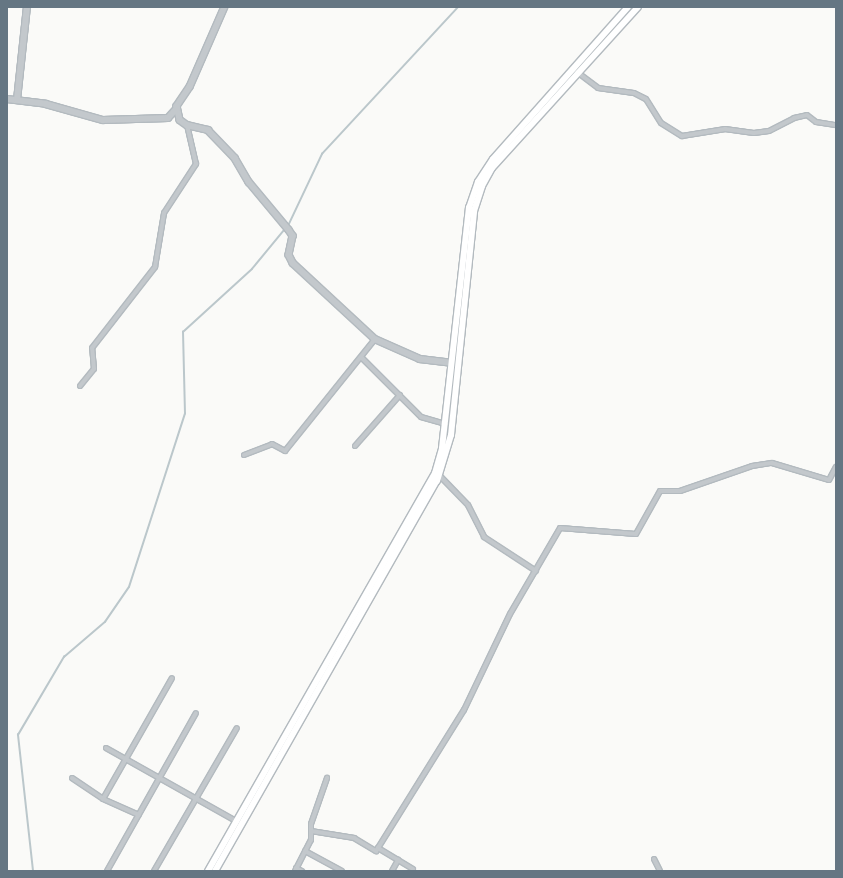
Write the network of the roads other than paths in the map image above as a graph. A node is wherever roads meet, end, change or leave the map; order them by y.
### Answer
1 (27, 7) edge
2 (225, 7) edge
3 (628, 7) edge
4 (638, 7) edge
5 (574, 69) junction
6 (578, 74) junction
7 (7, 99) edge
8 (17, 100) junction
9 (177, 108) junction
10 (836, 125) edge
11 (187, 126) junction
12 (375, 339) junction
13 (362, 358) junction
14 (451, 363) junction
15 (80, 386) dead end
16 (400, 395) junction
17 (446, 424) junction
18 (355, 446) dead end
19 (244, 455) dead end
20 (836, 467) edge
21 (439, 475) junction
22 (536, 571) junction
23 (172, 678) dead end
24 (196, 713) dead end
25 (237, 728) dead end
26 (106, 748) dead end
27 (126, 759) junction
28 (72, 778) dead end
29 (160, 778) junction
30 (327, 778) dead end
31 (196, 798) junction
32 (103, 799) junction
33 (139, 816) junction
34 (236, 821) junction
35 (311, 831) junction
36 (378, 848) junction
37 (306, 851) junction
38 (654, 859) dead end
39 (398, 860) junction
40 (413, 869) dead end
41 (296, 870) edge
42 (107, 871) edge
43 (154, 871) edge
44 (208, 871) edge
45 (215, 871) edge
46 (302, 871) edge
47 (342, 871) edge
48 (392, 871) edge
49 (660, 871) edge

1 - 8 street
2 - 9 street
3 - 5 main road
4 - 6 main road
5 - 6 street
5 - 14 main road
6 - 10 street
6 - 21 main road
7 - 8 street
8 - 9 street
9 - 11 street
11 - 12 street
11 - 15 street
12 - 13 street
12 - 14 street
13 - 16 street
13 - 19 street
14 - 17 main road
16 - 17 street
16 - 18 street
17 - 34 main road
20 - 22 street
21 - 22 street
21 - 45 main road
22 - 36 street
23 - 27 street
24 - 29 street
25 - 31 street
26 - 27 street
27 - 29 street
27 - 32 street
28 - 32 street
29 - 31 street
29 - 33 street
30 - 35 street
31 - 34 street
31 - 43 street
32 - 33 street
33 - 42 street
34 - 44 main road
35 - 36 street
35 - 37 street
36 - 39 street
37 - 41 street
37 - 47 street
38 - 49 street
39 - 40 street
39 - 48 street
41 - 46 street

